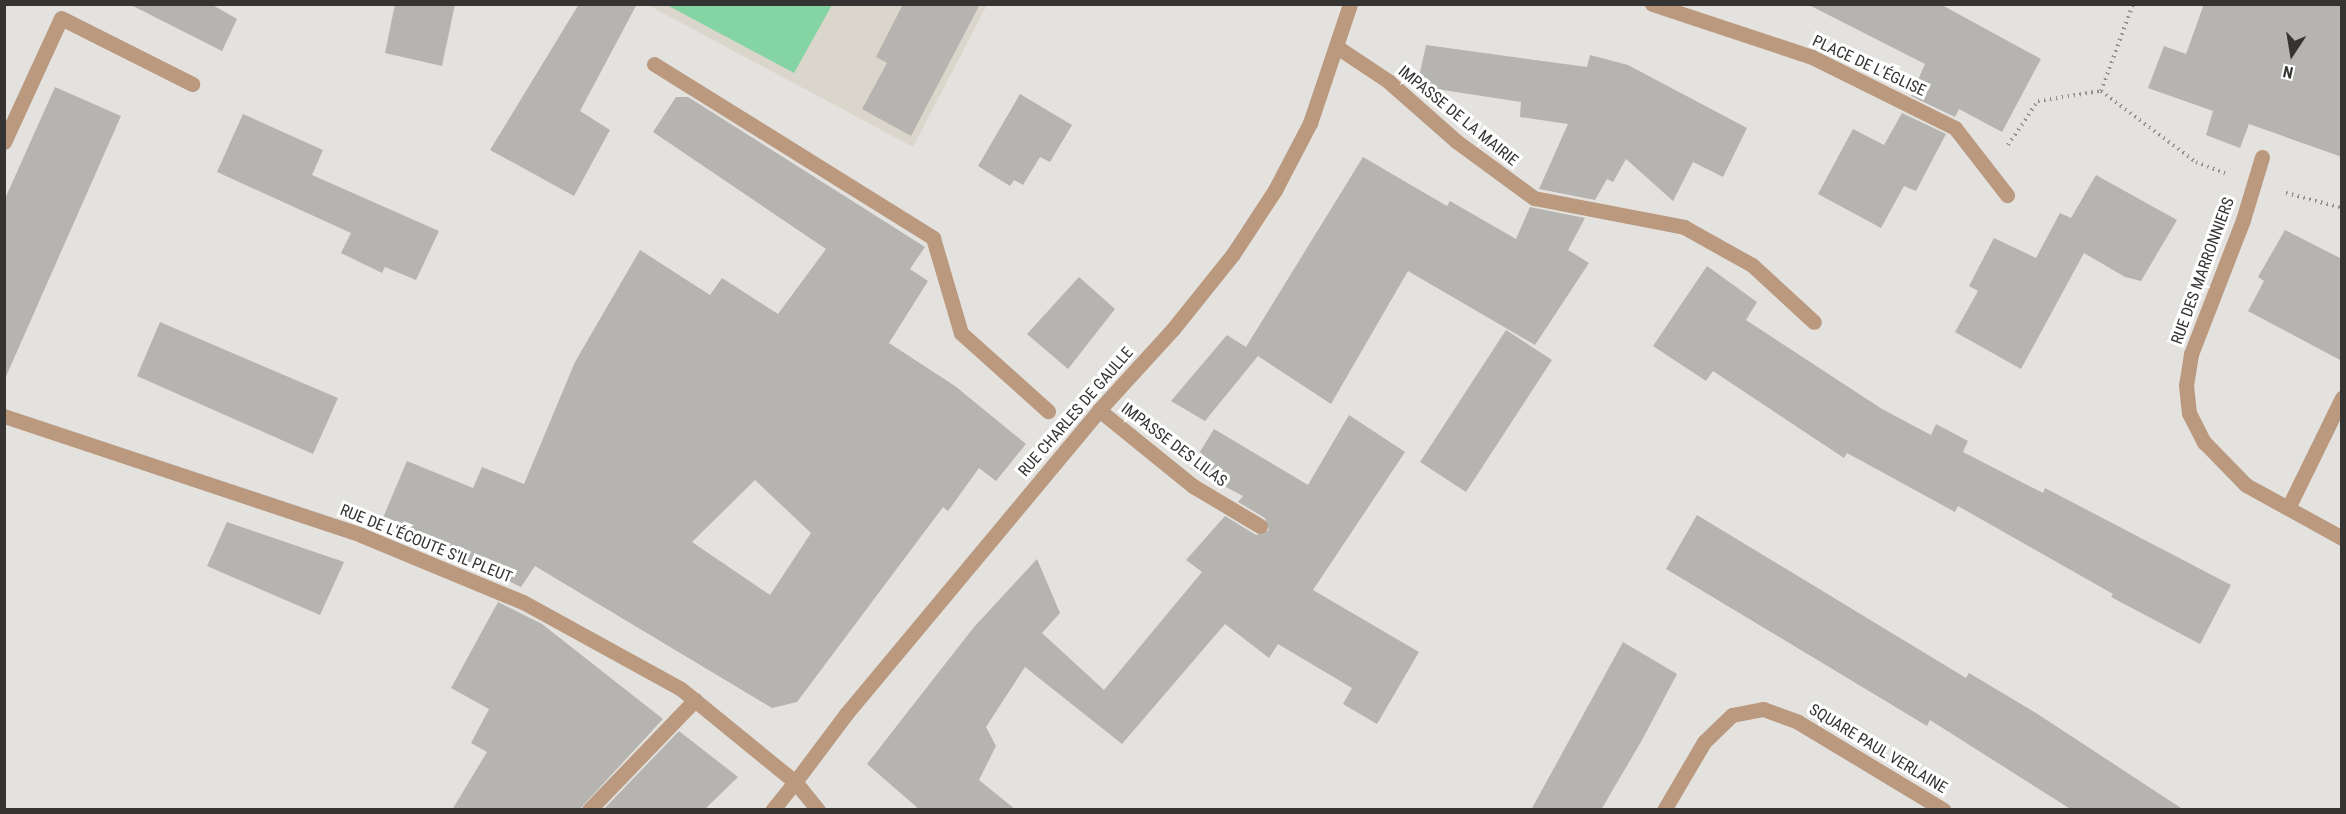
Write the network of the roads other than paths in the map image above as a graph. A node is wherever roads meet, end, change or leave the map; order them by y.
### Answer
1 (1350, 4) edge
2 (1652, 4) edge
3 (1336, 47) junction
4 (654, 64) dead end
5 (192, 84) dead end
6 (4, 142) edge
7 (2262, 157) dead end
8 (2007, 195) dead end
9 (1814, 322) dead end
10 (2342, 398) edge
11 (1099, 410) junction
12 (1048, 411) dead end
13 (4, 416) edge
14 (2288, 508) junction
15 (1260, 526) dead end
16 (2342, 538) edge
17 (694, 700) junction
18 (795, 782) junction
19 (590, 810) edge
20 (772, 810) edge
21 (818, 810) edge
22 (1664, 810) edge
23 (1944, 810) edge

1 - 3 street, RUE CHARLES DE GAULLE
2 - 8 street, PLACE DE L'ÉGLISE
3 - 9 street, IMPASSE DE LA MAIRIE
3 - 11 street, RUE CHARLES DE GAULLE
4 - 12 street
5 - 6 street
7 - 14 street, RUE DES MARRONNIERS
10 - 14 street
11 - 15 street, IMPASSE DES LILAS
11 - 18 street, RUE CHARLES DE GAULLE
13 - 17 street, RUE DE L'ÉCOUTE S'IL PLEUT
14 - 16 street, RUE DES MARRONNIERS
17 - 18 street, RUE DE L'ÉCOUTE S'IL PLEUT
17 - 19 street
18 - 20 street, RUE CHARLES DE GAULLE
18 - 21 street, RUE DE L'ÉCOUTE S'IL PLEUT
22 - 23 street, SQUARE PAUL VERLAINE

